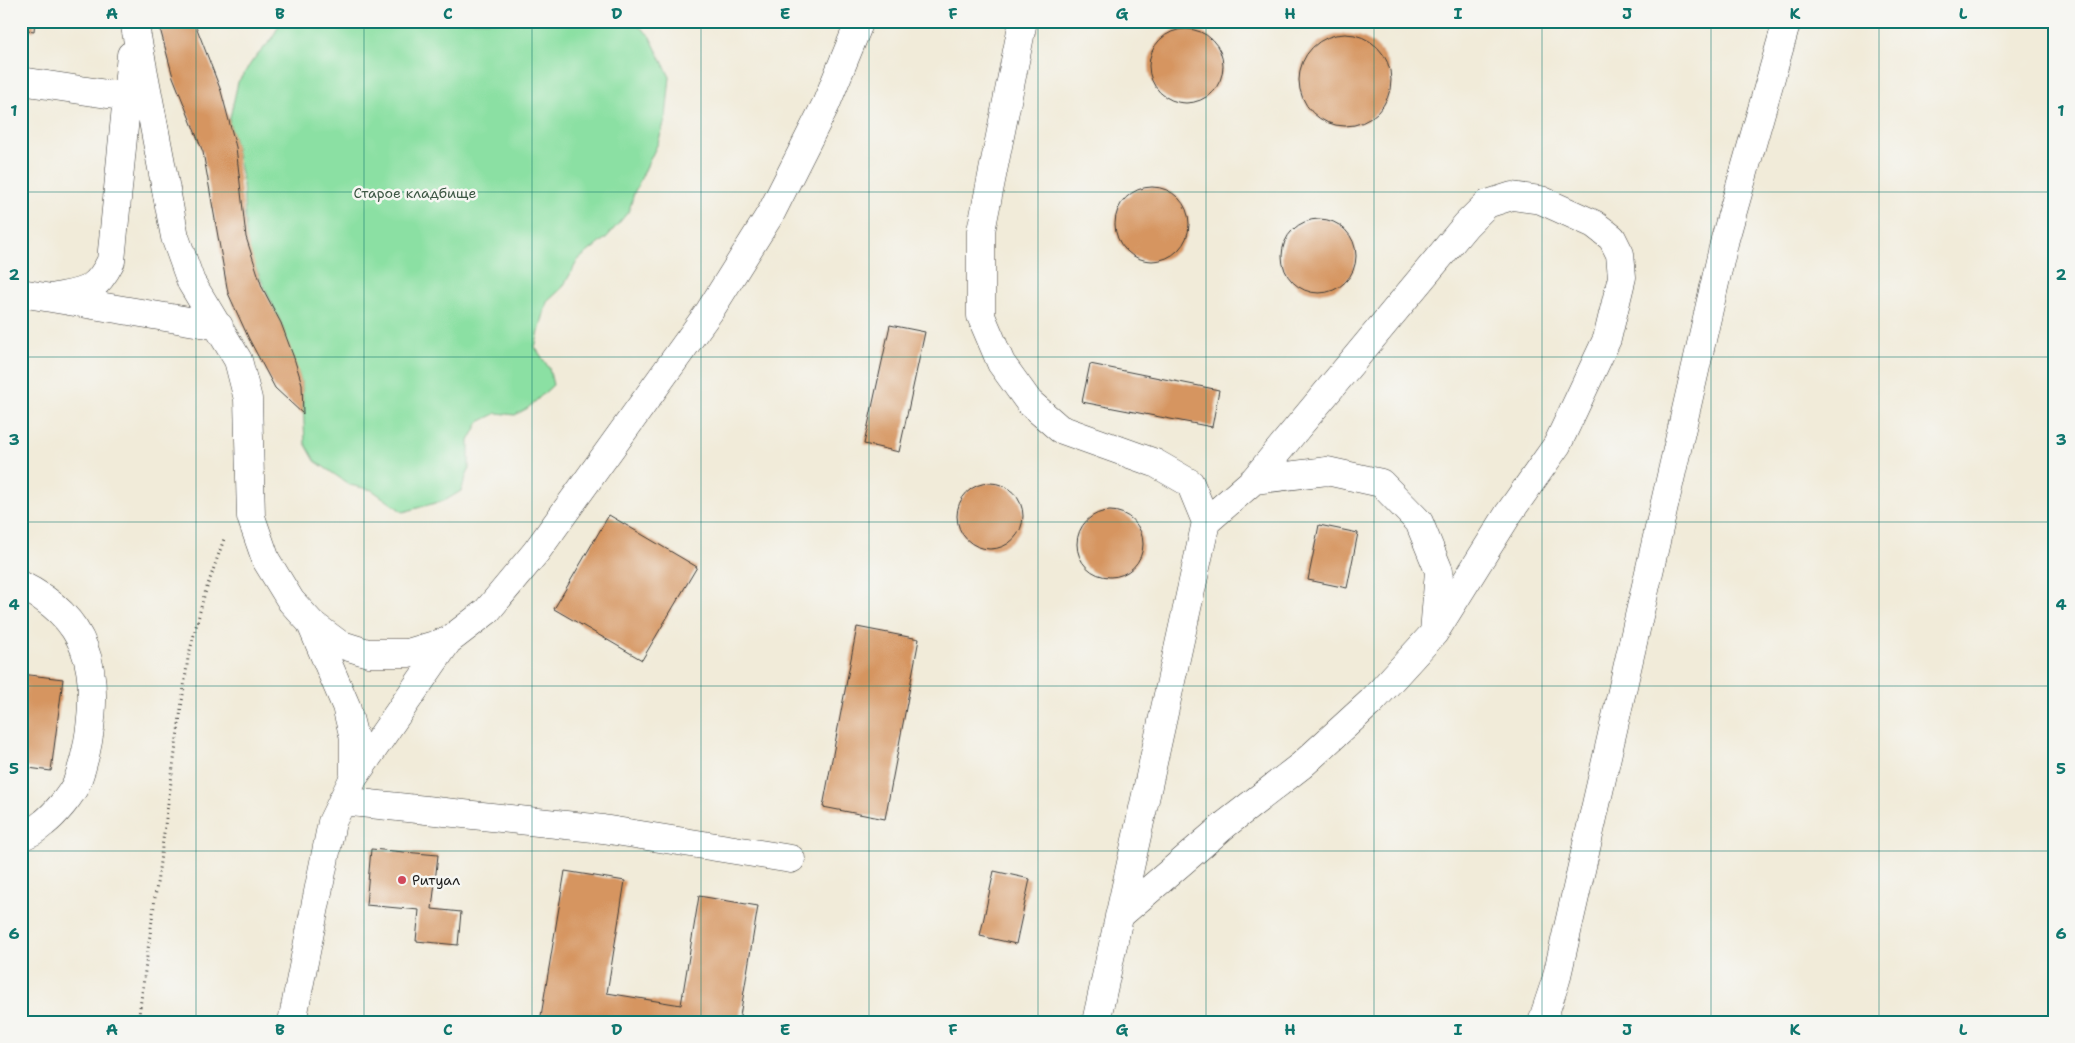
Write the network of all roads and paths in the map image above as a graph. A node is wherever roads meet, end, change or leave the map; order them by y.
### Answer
1 (134, 21) edge
2 (860, 21) edge
3 (1023, 21) edge
4 (1787, 21) edge
5 (21, 81) edge
6 (127, 97) junction
7 (21, 293) edge
8 (52, 298) junction
9 (219, 326) junction
10 (1254, 480) junction
11 (1206, 522) junction
12 (226, 533) dead end
13 (21, 585) edge
14 (311, 623) junction
15 (1434, 634) junction
16 (448, 641) junction
17 (348, 789) junction
18 (21, 836) edge
19 (791, 860) dead end
20 (1119, 916) junction
21 (138, 1022) edge
22 (292, 1022) edge
23 (1096, 1022) edge
24 (1542, 1022) edge

1 - 6 street
1 - 9 street
2 - 16 street
3 - 11 street
4 - 24 street
5 - 6 street
6 - 8 street
7 - 8 street
8 - 9 street
9 - 14 street
10 - 11 street
10 - 15 street
10 - 15 street
11 - 20 street
12 - 21 path
13 - 18 street
14 - 16 street
14 - 17 street
15 - 20 street
16 - 17 street
17 - 19 street
17 - 22 street
20 - 23 street

